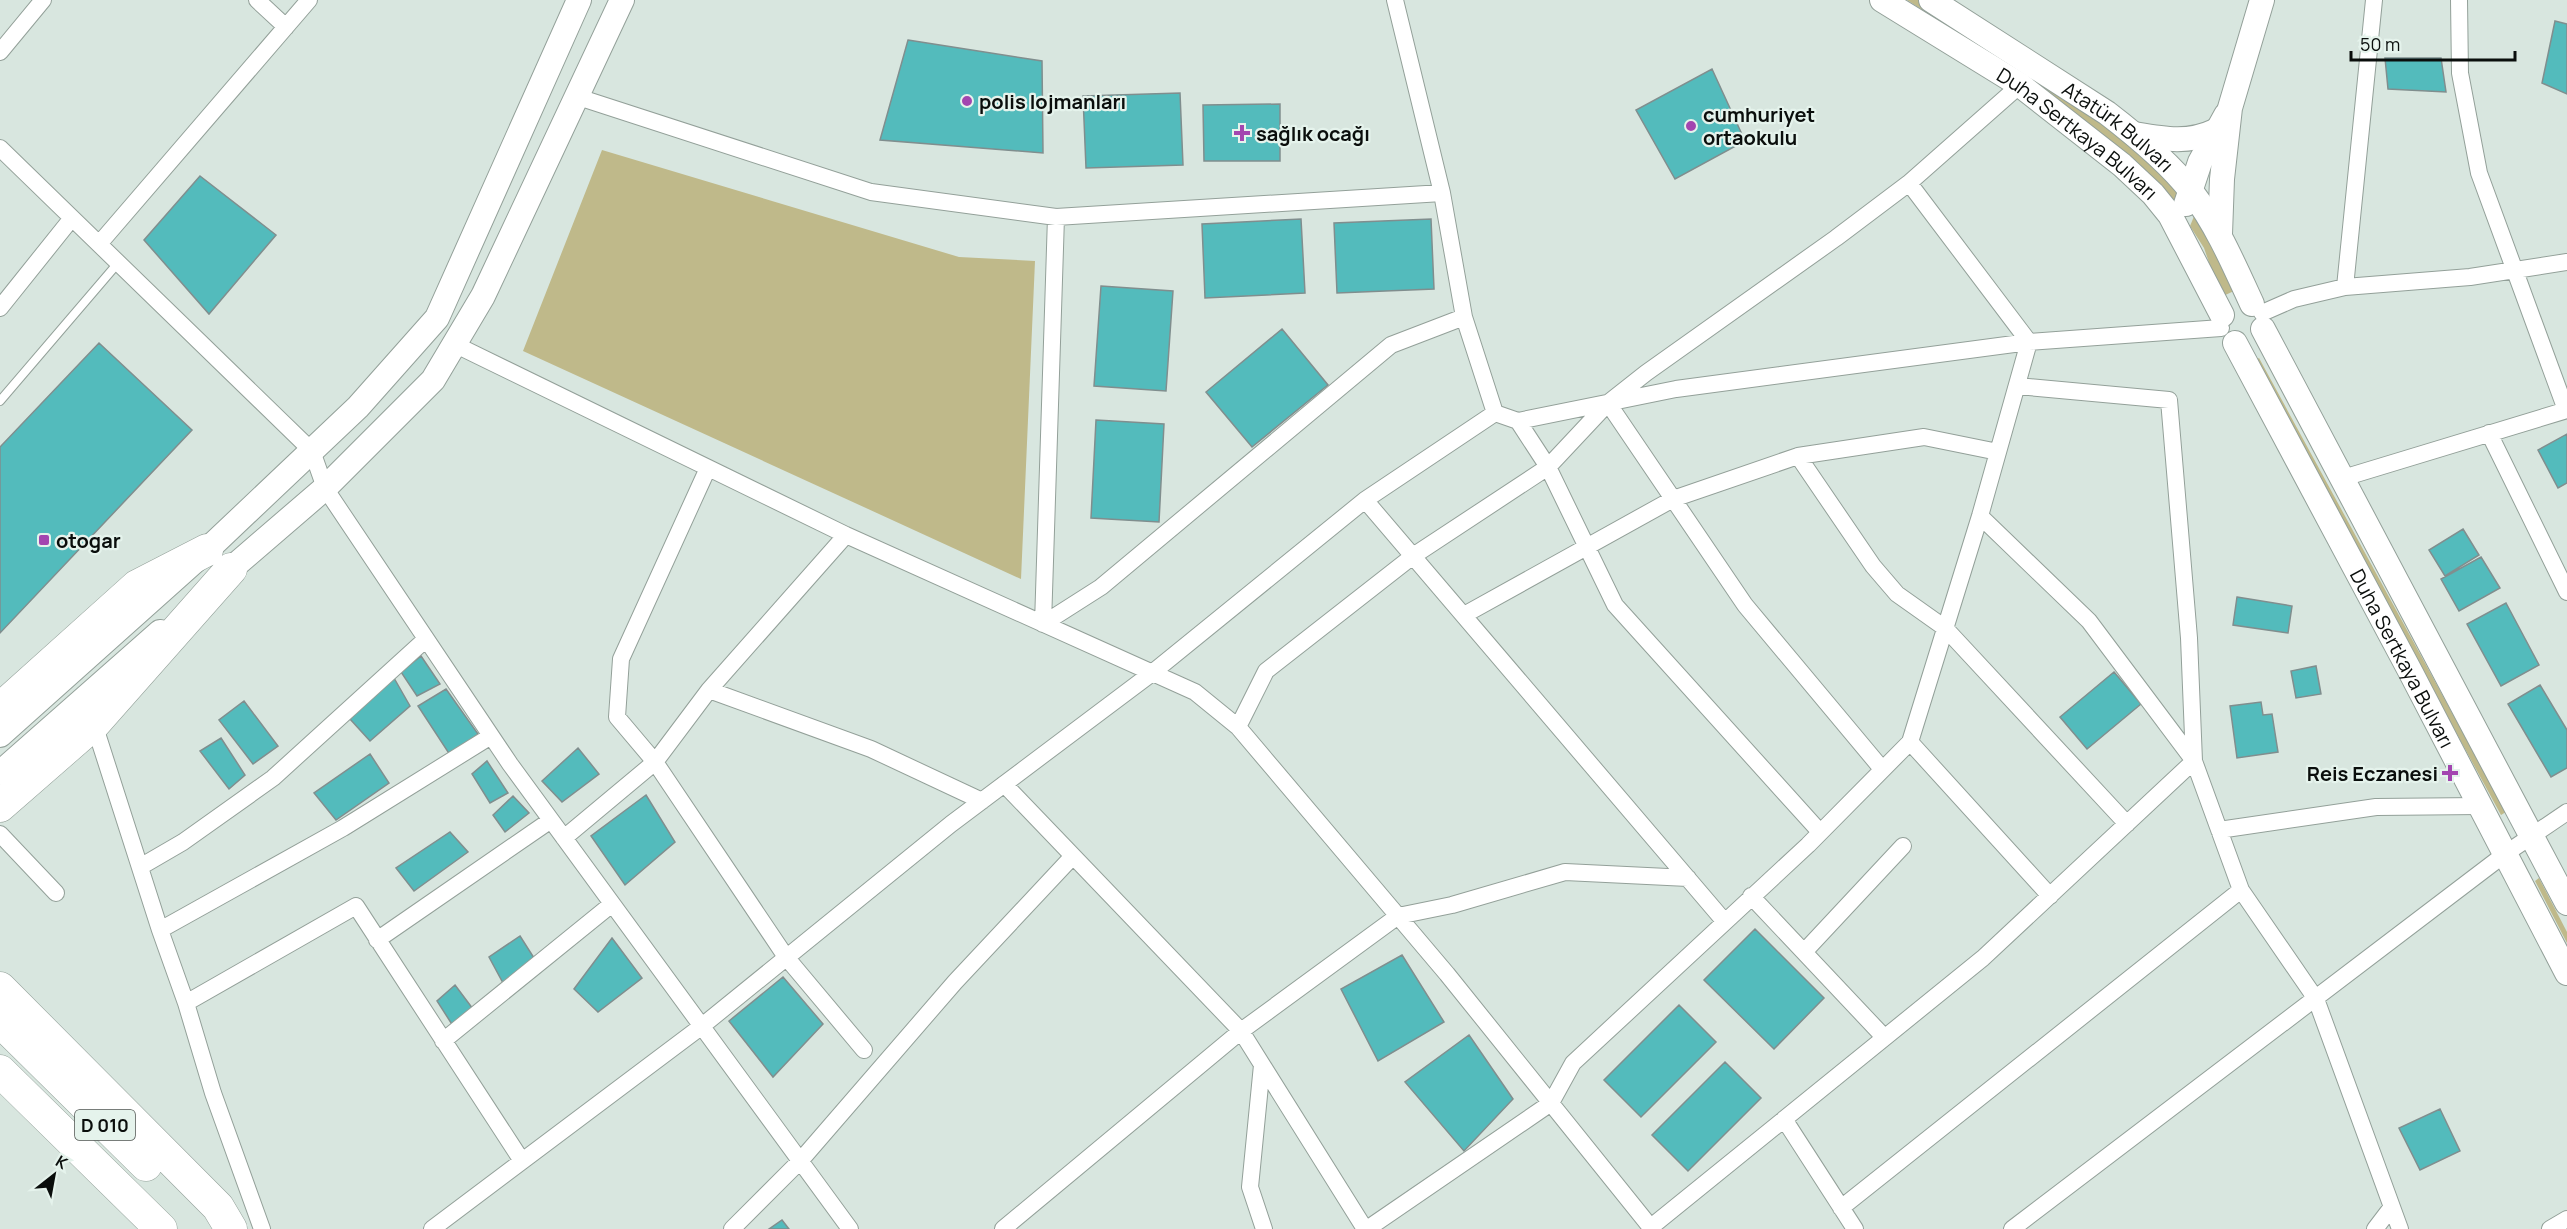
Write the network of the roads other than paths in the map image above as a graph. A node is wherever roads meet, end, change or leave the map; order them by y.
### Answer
1 (43, 0) edge
2 (257, 0) edge
3 (309, 0) edge
4 (579, 0) edge
5 (622, 0) edge
6 (1395, 0) edge
7 (1882, 0) edge
8 (1931, 0) edge
9 (2262, 0) edge
10 (2374, 0) edge
11 (2458, 0) edge
12 (286, 27) junction
13 (0, 52) edge
14 (2020, 85) junction
15 (575, 96) junction
16 (2230, 108) junction
17 (2215, 131) junction
18 (2134, 134) junction
19 (0, 148) edge
20 (1909, 183) junction
21 (2190, 189) junction
22 (1442, 193) junction
23 (72, 218) junction
24 (1056, 218) junction
25 (2179, 229) junction
26 (2220, 234) junction
27 (99, 244) junction
28 (2567, 262) edge
29 (118, 263) junction
30 (2515, 270) junction
31 (2345, 287) junction
32 (0, 308) edge
33 (2259, 315) junction
34 (1464, 317) junction
35 (2226, 329) junction
36 (2029, 342) junction
37 (454, 344) junction
38 (2017, 386) junction
39 (0, 401) edge
40 (1608, 403) junction
41 (2566, 410) edge
42 (1495, 413) junction
43 (1518, 421) junction
44 (2489, 433) junction
45 (312, 451) junction
46 (1998, 452) junction
47 (1798, 456) junction
48 (1548, 467) junction
49 (708, 468) junction
50 (2343, 478) junction
51 (325, 488) junction
52 (1673, 499) junction
53 (1365, 500) junction
54 (1980, 516) junction
55 (846, 535) junction
56 (1586, 545) junction
57 (1413, 556) junction
58 (219, 559) junction
59 (2567, 592) edge
60 (1464, 615) junction
61 (1043, 624) junction
62 (1945, 628) junction
63 (426, 639) junction
64 (1152, 673) junction
65 (710, 690) junction
66 (0, 709) edge
67 (94, 724) junction
68 (1238, 728) junction
69 (0, 735) edge
70 (491, 736) junction
71 (1910, 742) junction
72 (2194, 760) junction
73 (655, 762) junction
74 (1882, 769) junction
75 (0, 773) edge
76 (1004, 784) junction
77 (982, 801) junction
78 (0, 806) edge
79 (2480, 806) junction
80 (2567, 812) edge
81 (550, 820) junction
82 (2127, 824) junction
83 (2219, 830) junction
84 (1820, 832) junction
85 (0, 834) edge
86 (2532, 834) junction
87 (564, 838) junction
88 (1903, 846) dead end
89 (2505, 854) junction
90 (1073, 856) junction
91 (140, 867) junction
92 (1688, 878) junction
93 (2241, 890) junction
94 (56, 893) dead end
95 (1751, 896) junction
96 (2050, 896) junction
97 (2567, 903) edge
98 (612, 904) junction
99 (1398, 916) junction
100 (1725, 922) junction
101 (160, 930) junction
102 (377, 940) junction
103 (1804, 952) junction
104 (786, 957) junction
105 (2567, 973) edge
106 (0, 988) edge
107 (2316, 999) junction
108 (186, 1003) junction
109 (0, 1021) edge
110 (702, 1026) junction
111 (1240, 1031) junction
112 (1884, 1037) junction
113 (443, 1041) junction
114 (864, 1050) dead end
115 (1262, 1065) junction
116 (0, 1071) edge
117 (0, 1100) edge
118 (1551, 1103) junction
119 (1784, 1119) junction
120 (801, 1160) junction
121 (522, 1161) junction
122 (1841, 1208) junction
123 (2391, 1208) junction
124 (2567, 1219) edge
125 (2034, 1222) edge
126 (1651, 1228) edge
127 (130, 1229) edge
128 (161, 1229) edge
129 (211, 1229) edge
130 (231, 1229) edge
131 (262, 1229) edge
132 (432, 1229) edge
133 (732, 1229) edge
134 (850, 1229) edge
135 (1004, 1229) edge
136 (1264, 1229) edge
137 (1366, 1229) edge
138 (1855, 1229) edge
139 (2012, 1229) edge
140 (2375, 1229) edge
141 (2400, 1229) edge
142 (2550, 1229) edge

1 - 13 street
2 - 12 street
3 - 12 street
4 - 45 main road
5 - 15 main road
6 - 22 street
7 - 14 main road, Duha Sertkaya Bulvarı
8 - 18 main road, Atatürk Bulvarı
9 - 16 main road
10 - 31 street
11 - 30 street
12 - 27 street
14 - 20 street
14 - 25 main road, Duha Sertkaya Bulvarı
15 - 24 street
15 - 37 main road
16 - 17 main road
16 - 26 main road
17 - 18 main road
17 - 21 main road
18 - 21 main road, Atatürk Bulvarı
19 - 23 street
20 - 36 street
20 - 40 street
21 - 25 main road
21 - 26 main road, Atatürk Bulvarı
22 - 24 street
22 - 34 street
23 - 27 street
23 - 32 street
24 - 61 street
25 - 35 main road, Duha Sertkaya Bulvarı
26 - 33 main road, Atatürk Bulvarı
27 - 29 street
28 - 30 street
29 - 39 lane
29 - 45 street
30 - 31 street
30 - 41 street
31 - 33 street
33 - 35 main road
33 - 35 main road
33 - 50 main road, Duha Sertkaya Bulvarı
34 - 42 street
34 - 61 street
35 - 36 street
35 - 79 main road, Duha Sertkaya Bulvarı
36 - 38 street
36 - 40 street
37 - 49 street
37 - 51 main road
38 - 46 street
38 - 72 street
40 - 43 street
40 - 48 street
40 - 52 street
41 - 44 street
42 - 43 street
42 - 53 street
43 - 48 street
44 - 50 street
44 - 59 street
45 - 51 street
45 - 58 main road
46 - 47 street
46 - 54 street
47 - 52 street
47 - 62 street
48 - 56 street
48 - 57 street
49 - 55 street
49 - 73 street
50 - 86 main road, Duha Sertkaya Bulvarı
51 - 58 main road
51 - 63 street
52 - 56 street
52 - 74 street
53 - 57 street
53 - 64 street
54 - 62 street
54 - 72 street
55 - 61 street
55 - 65 street
56 - 60 street
56 - 84 street
57 - 60 street
57 - 68 street
58 - 66 highway
58 - 67 highway
58 - 69 main road
58 - 75 main road
60 - 92 street
61 - 64 street
62 - 71 street
62 - 82 street
63 - 70 street
63 - 91 street
64 - 68 street
64 - 76 street
65 - 73 street
65 - 77 street
67 - 78 highway
67 - 91 street
68 - 99 street
70 - 81 street
70 - 101 street
71 - 74 street
71 - 96 street
72 - 82 street
72 - 83 street
73 - 87 street
73 - 104 street
74 - 84 street
76 - 77 street
76 - 90 street
77 - 104 street
79 - 83 street
79 - 89 main road, Duha Sertkaya Bulvarı
80 - 86 street
81 - 87 street
81 - 102 street
82 - 96 street
83 - 93 street
84 - 95 street
85 - 94 street
86 - 89 street
86 - 97 main road, Duha Sertkaya Bulvarı
87 - 98 street
88 - 103 street
89 - 105 main road, Duha Sertkaya Bulvarı
89 - 107 street
90 - 111 street
90 - 120 street
91 - 101 street
92 - 99 street
92 - 100 street
93 - 107 street
93 - 122 street
95 - 100 street
95 - 103 street
96 - 112 street
98 - 110 street
98 - 113 street
99 - 111 street
99 - 118 street
100 - 118 street
101 - 108 street
102 - 108 street
102 - 113 street
103 - 112 street
104 - 110 street
104 - 114 street
106 - 130 highway
107 - 123 street
107 - 125 street
108 - 131 street
109 - 129 highway, D 010
110 - 120 street
110 - 121 street
111 - 115 street
111 - 135 street
112 - 119 street
113 - 121 street
115 - 136 street
115 - 137 street
116 - 128 highway, D 010
117 - 127 highway
118 - 126 street
118 - 137 street
119 - 122 street
119 - 126 street
120 - 133 street
120 - 134 street
121 - 132 street
122 - 138 street
123 - 140 street
123 - 141 street
124 - 142 street
125 - 139 street

